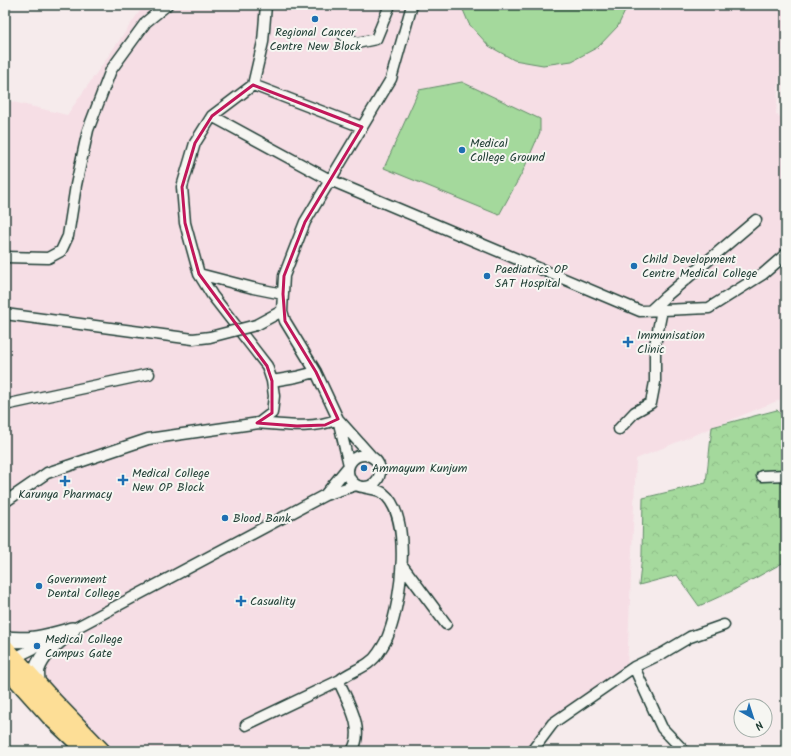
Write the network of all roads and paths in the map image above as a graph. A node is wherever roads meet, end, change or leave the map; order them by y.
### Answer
1 (167, 5) edge
2 (266, 5) edge
3 (390, 5) edge
4 (412, 5) edge
5 (344, 36) dead end
6 (253, 85) junction
7 (212, 116) junction
8 (362, 127) junction
9 (330, 180) junction
10 (756, 220) dead end
11 (786, 254) edge
12 (5, 258) edge
13 (199, 274) junction
14 (283, 294) junction
15 (656, 310) junction
16 (282, 311) junction
17 (5, 314) edge
18 (316, 372) junction
19 (149, 374) dead end
20 (272, 381) junction
21 (5, 405) edge
22 (338, 420) junction
23 (257, 423) junction
24 (619, 430) dead end
25 (371, 456) junction
26 (348, 466) junction
27 (786, 475) edge
28 (762, 476) dead end
29 (359, 486) junction
30 (325, 495) junction
31 (5, 502) edge
32 (402, 565) junction
33 (446, 624) dead end
34 (724, 625) dead end
35 (72, 630) junction
36 (5, 640) edge
37 (8, 659) edge
38 (634, 667) junction
39 (340, 680) junction
40 (37, 682) junction
41 (246, 725) dead end
42 (86, 751) edge
43 (102, 751) edge
44 (353, 751) edge
45 (532, 751) edge
46 (684, 751) edge

1 - 12 street
2 - 6 street
3 - 5 street
4 - 8 street
6 - 7 street
6 - 8 street
7 - 9 street
7 - 13 street
8 - 9 street
9 - 14 street
9 - 15 street
10 - 15 street
11 - 15 street
13 - 14 street
13 - 20 street
14 - 16 street
15 - 24 street
16 - 17 street, bridge
16 - 18 street
18 - 20 street
18 - 22 street
19 - 21 street
20 - 23 street
22 - 23 street
22 - 25 street
22 - 26 street
23 - 31 street
25 - 26 street
25 - 29 street
26 - 29 street
26 - 30 street
27 - 28 street
29 - 30 street
29 - 32 street
30 - 35 street
32 - 33 street
32 - 39 street
34 - 38 street
35 - 36 main road
35 - 37 street
35 - 40 main road
37 - 40 main road
37 - 42 main road
38 - 45 street
38 - 46 street
39 - 41 street
39 - 44 street
40 - 43 main road

